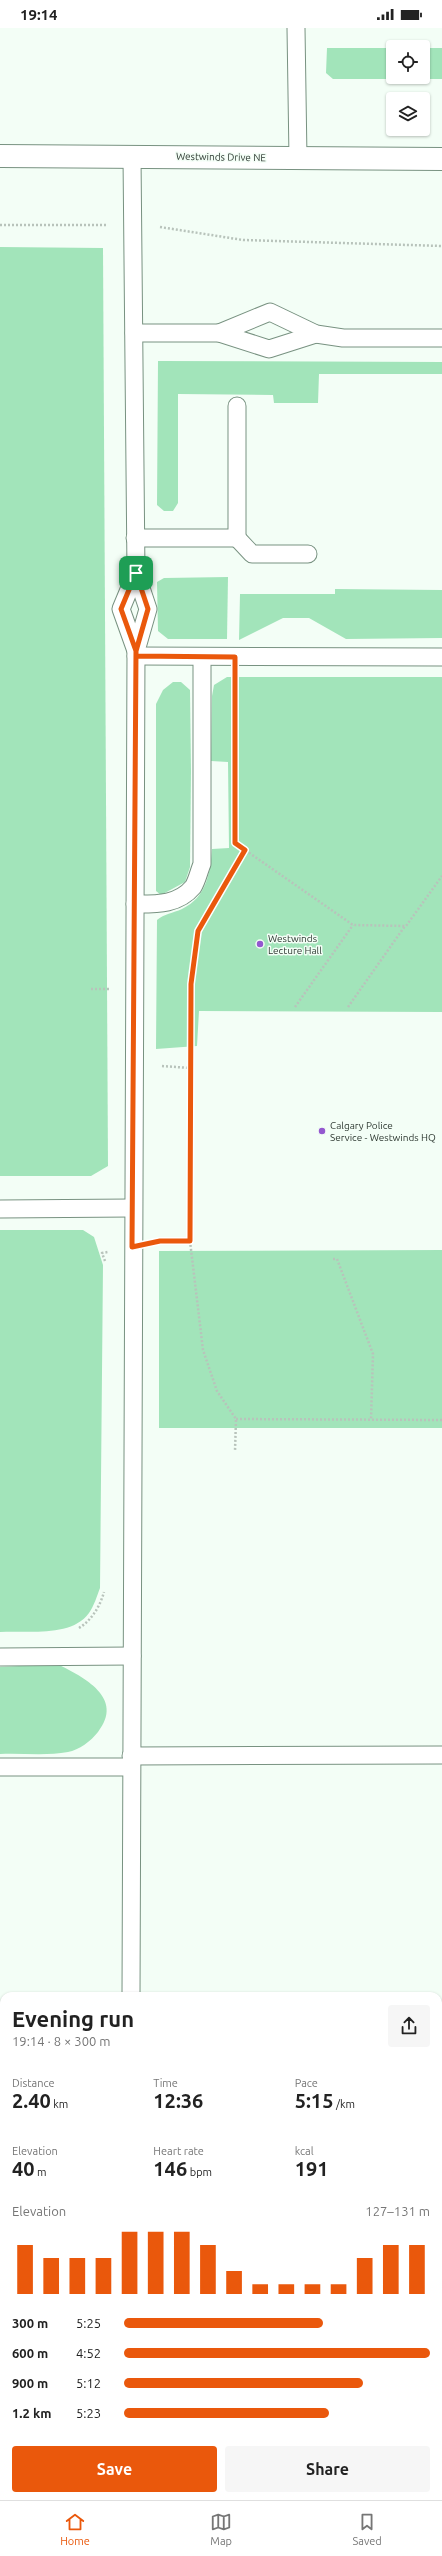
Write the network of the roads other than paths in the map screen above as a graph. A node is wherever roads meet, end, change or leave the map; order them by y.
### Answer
1 (296, 28) edge
2 (0, 156) edge
3 (132, 156) junction
4 (298, 158) junction
5 (442, 158) edge
6 (134, 333) junction
7 (219, 333) junction
8 (316, 334) junction
9 (442, 338) edge
10 (237, 406) dead end
11 (135, 538) junction
12 (237, 538) junction
13 (308, 554) dead end
14 (136, 573) junction
15 (136, 654) junction
16 (202, 657) junction
17 (442, 658) edge
18 (135, 904) junction
19 (132, 1208) junction
20 (0, 1209) edge
21 (132, 1656) junction
22 (0, 1657) edge
23 (442, 1755) edge
24 (131, 1762) junction
25 (0, 1767) edge
26 (131, 1992) edge

1 - 4 lane
2 - 3 street, Westwinds Drive NE
3 - 4 street, Westwinds Drive NE
3 - 6 lane
4 - 5 street, Westwinds Drive NE
6 - 7 lane
6 - 11 lane
7 - 8 lane
7 - 8 lane
8 - 9 lane
10 - 12 lane
11 - 12 lane
11 - 14 lane
12 - 13 lane
14 - 15 lane
14 - 15 lane
15 - 16 lane
15 - 18 lane
16 - 17 lane
16 - 18 lane
18 - 19 lane
19 - 20 lane
19 - 21 lane
21 - 22 lane
21 - 24 lane
23 - 24 lane
24 - 25 lane
24 - 26 lane

